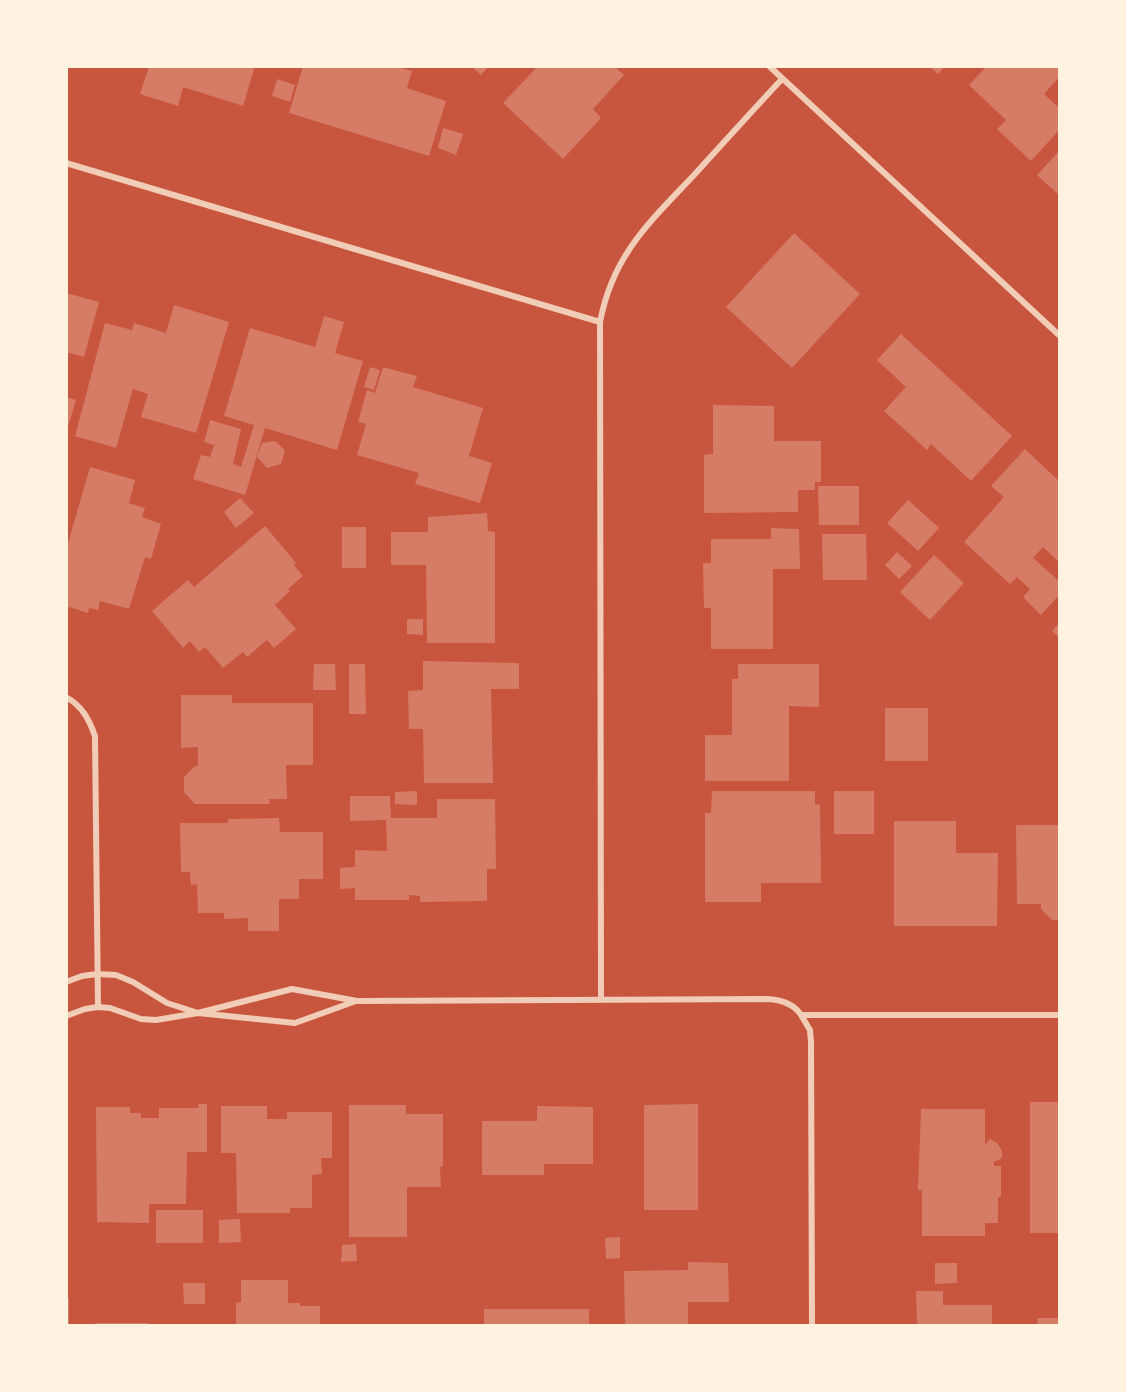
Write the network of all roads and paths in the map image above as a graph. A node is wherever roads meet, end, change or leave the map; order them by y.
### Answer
1 (769, 66) edge
2 (782, 79) junction
3 (66, 163) edge
4 (600, 322) junction
5 (1060, 336) edge
6 (66, 697) edge
7 (98, 974) junction
8 (66, 982) edge
9 (601, 1000) junction
10 (357, 1001) junction
11 (98, 1007) junction
12 (198, 1013) junction
13 (801, 1015) junction
14 (1060, 1015) edge
15 (66, 1016) edge
16 (812, 1326) edge

1 - 2 street
2 - 4 street
2 - 5 street
3 - 4 street
4 - 9 street
6 - 7 street
7 - 8 street
7 - 11 street
7 - 12 street
9 - 10 street
9 - 13 street
10 - 12 street
10 - 12 street
11 - 12 street
11 - 15 street
13 - 14 street
13 - 16 street

